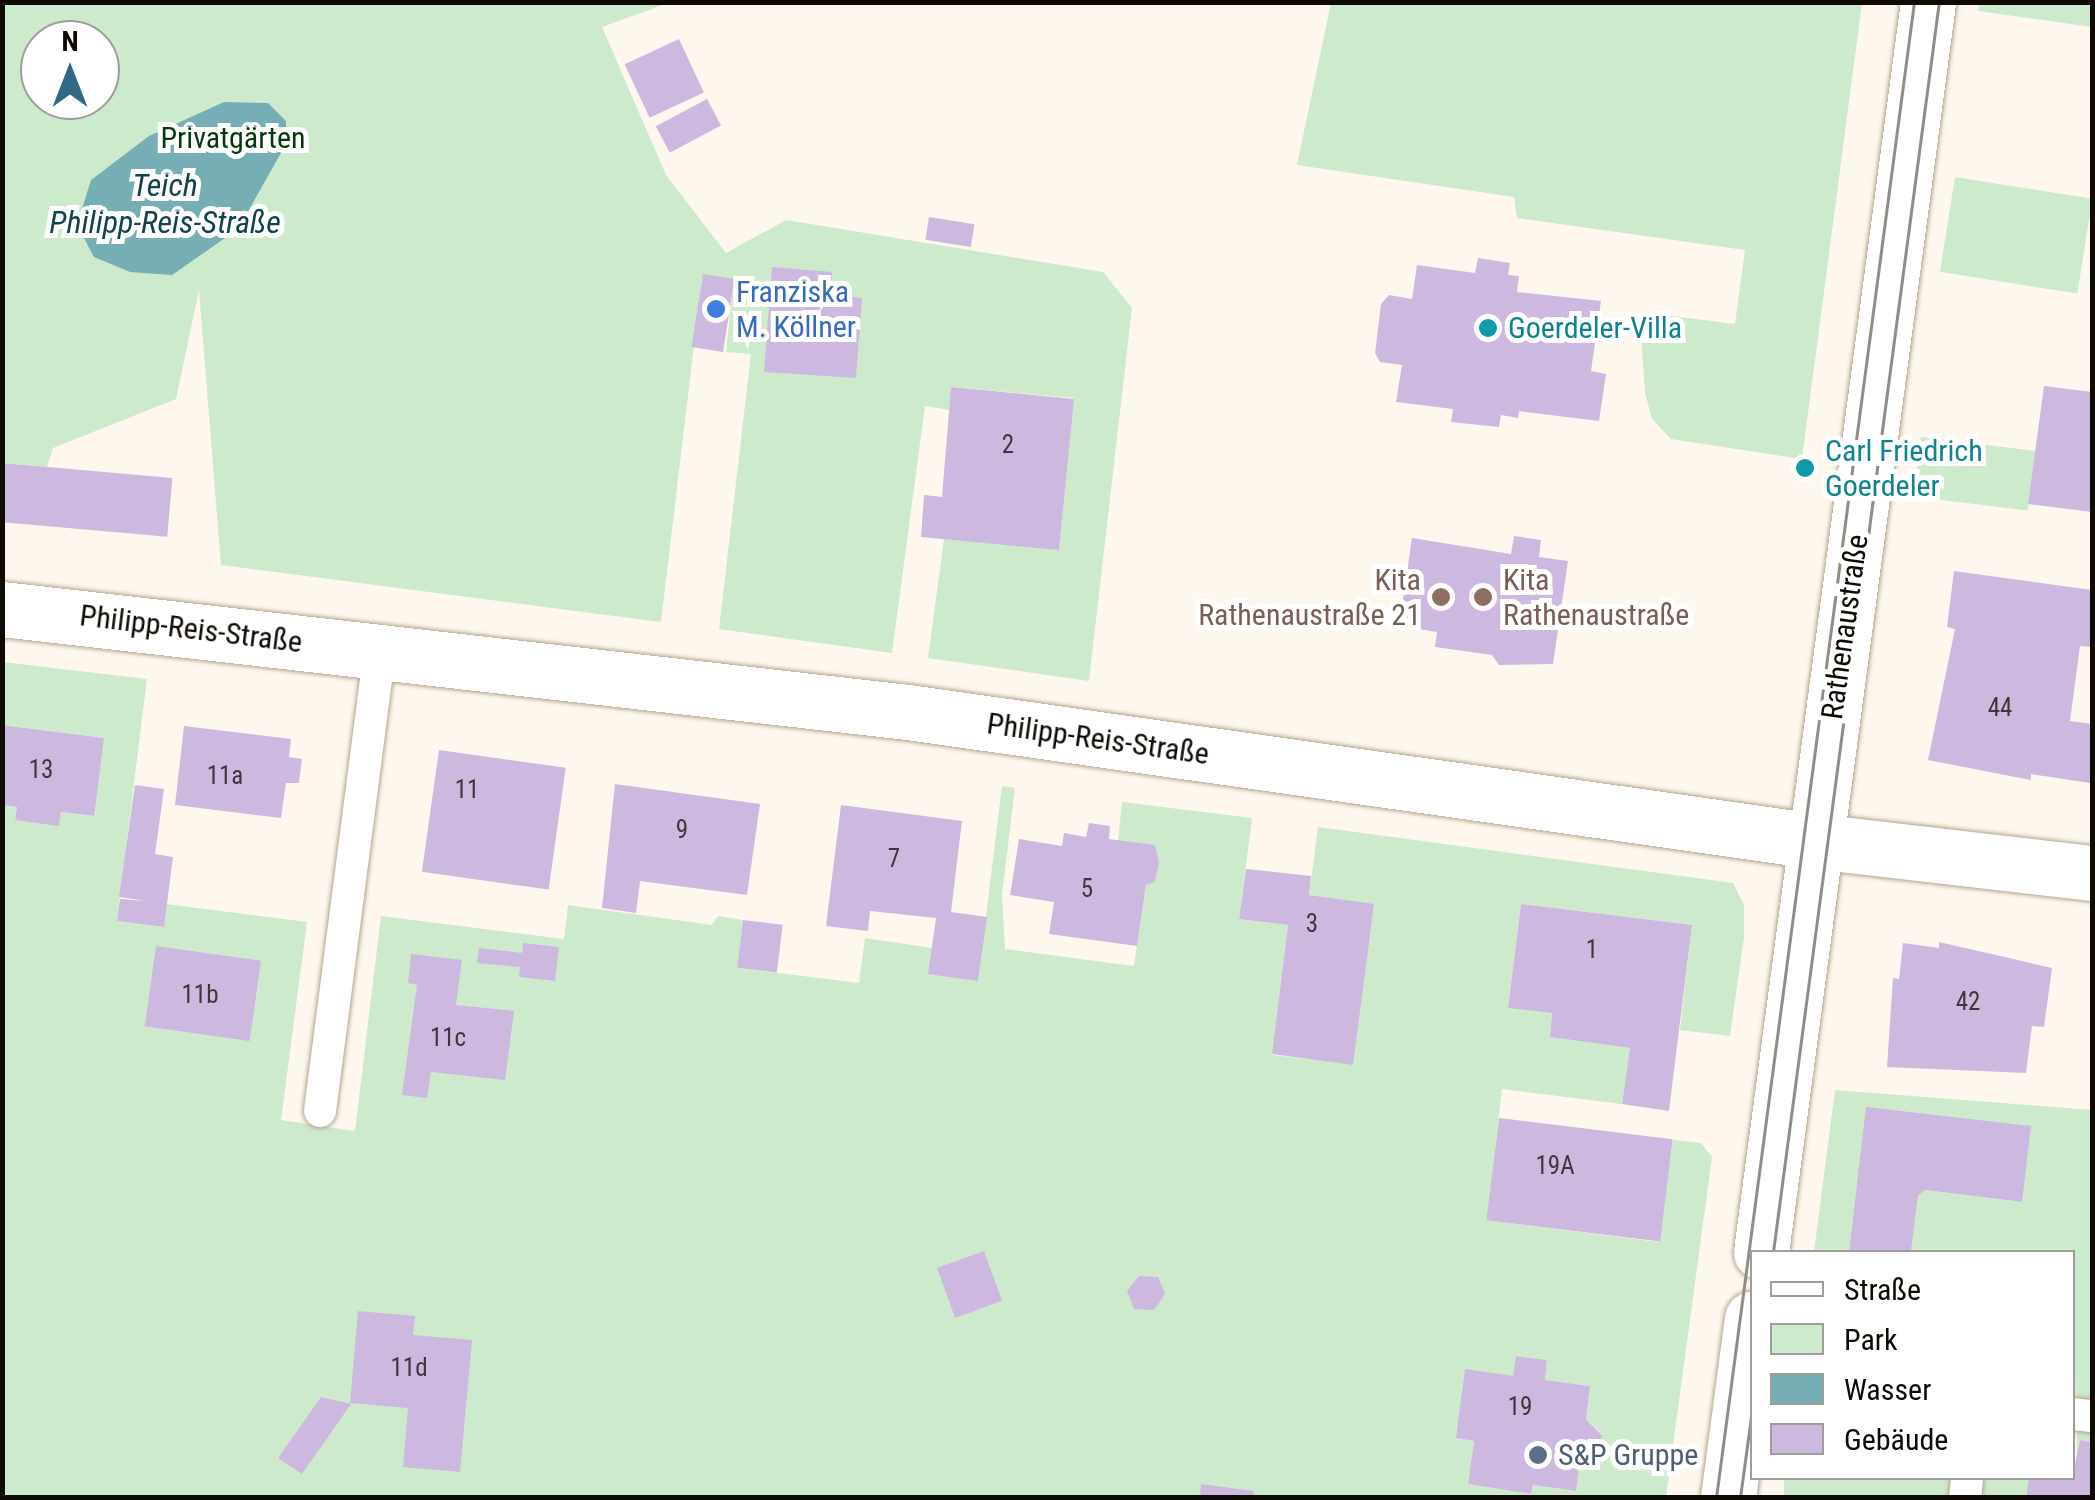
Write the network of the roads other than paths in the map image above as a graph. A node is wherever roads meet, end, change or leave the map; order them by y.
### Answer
1 (1928, 2) edge
2 (2, 609) edge
3 (380, 651) junction
4 (1815, 841) junction
5 (2092, 873) edge
6 (320, 1111) dead end
7 (1761, 1250) edge
8 (1750, 1334) edge
9 (1728, 1498) edge

1 - 4 street, Rathenaustraße
2 - 3 street, Philipp-Reis-Straße
3 - 4 street, Philipp-Reis-Straße
3 - 6 lane
4 - 5 street, Philipp-Reis-Straße
4 - 7 street, Rathenaustraße
8 - 9 street

